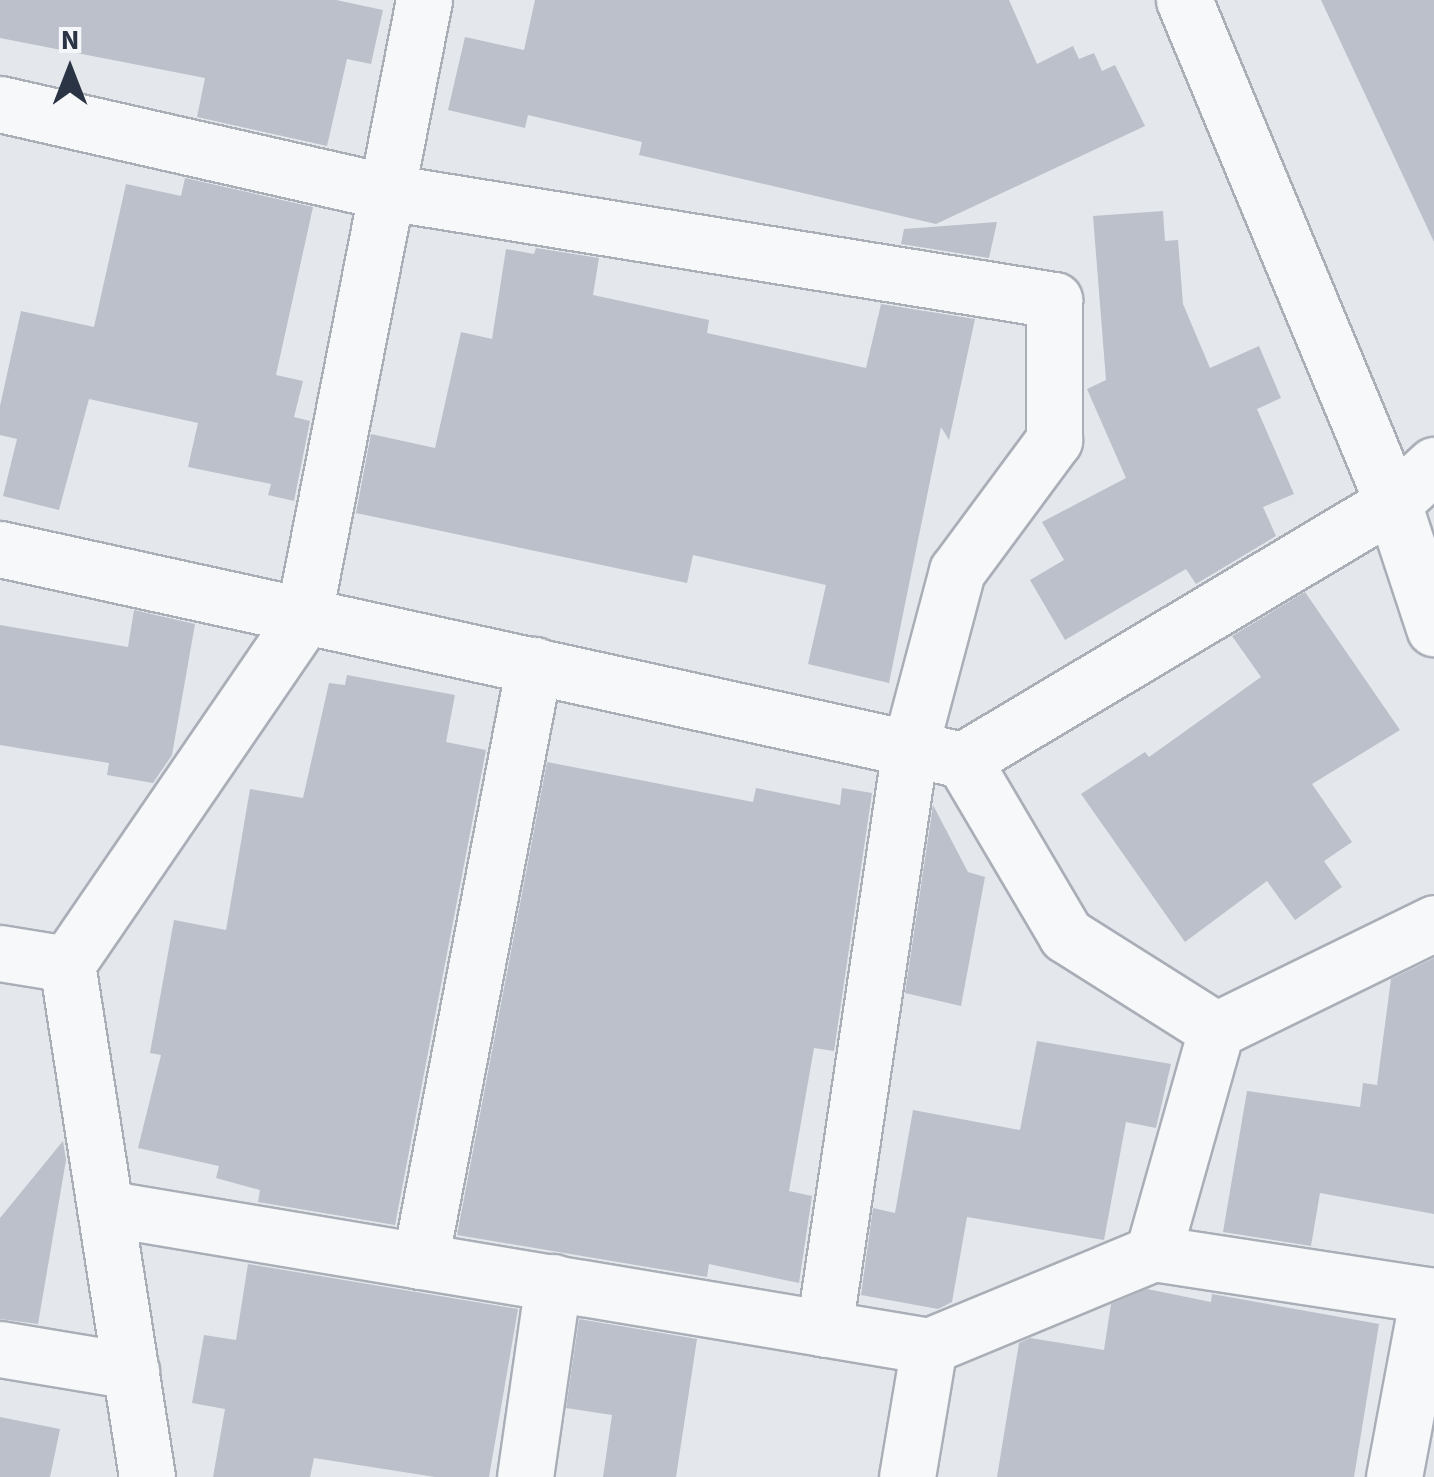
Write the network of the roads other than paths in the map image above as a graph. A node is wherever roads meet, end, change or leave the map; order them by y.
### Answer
1 (424, 0) edge
2 (1184, 0) edge
3 (0, 104) edge
4 (387, 192) junction
5 (1434, 465) edge
6 (1393, 503) junction
7 (0, 549) edge
8 (303, 619) junction
9 (1434, 628) edge
10 (534, 665) junction
11 (910, 748) junction
12 (963, 760) junction
13 (1434, 923) edge
14 (0, 954) edge
15 (67, 964) junction
16 (1216, 1030) junction
17 (105, 1208) junction
18 (1153, 1253) junction
19 (420, 1261) junction
20 (553, 1282) junction
21 (1431, 1296) edge
22 (824, 1329) junction
23 (930, 1346) junction
24 (0, 1349) edge
25 (130, 1371) junction
26 (147, 1477) edge
27 (525, 1477) edge
28 (907, 1477) edge
29 (1394, 1477) edge

1 - 4 street
2 - 6 street
3 - 4 street
4 - 8 street
4 - 11 street
5 - 6 street
6 - 9 street
6 - 12 street
7 - 8 street
8 - 10 street
8 - 15 street
10 - 11 street
10 - 19 street
11 - 12 street
11 - 22 street
12 - 16 street
13 - 16 street
14 - 15 street
15 - 17 street
16 - 18 street
17 - 19 street
17 - 25 street
18 - 21 street
18 - 23 street
19 - 20 street
20 - 22 street
20 - 27 street
21 - 29 street
22 - 23 street
23 - 28 street
24 - 25 street
25 - 26 street

